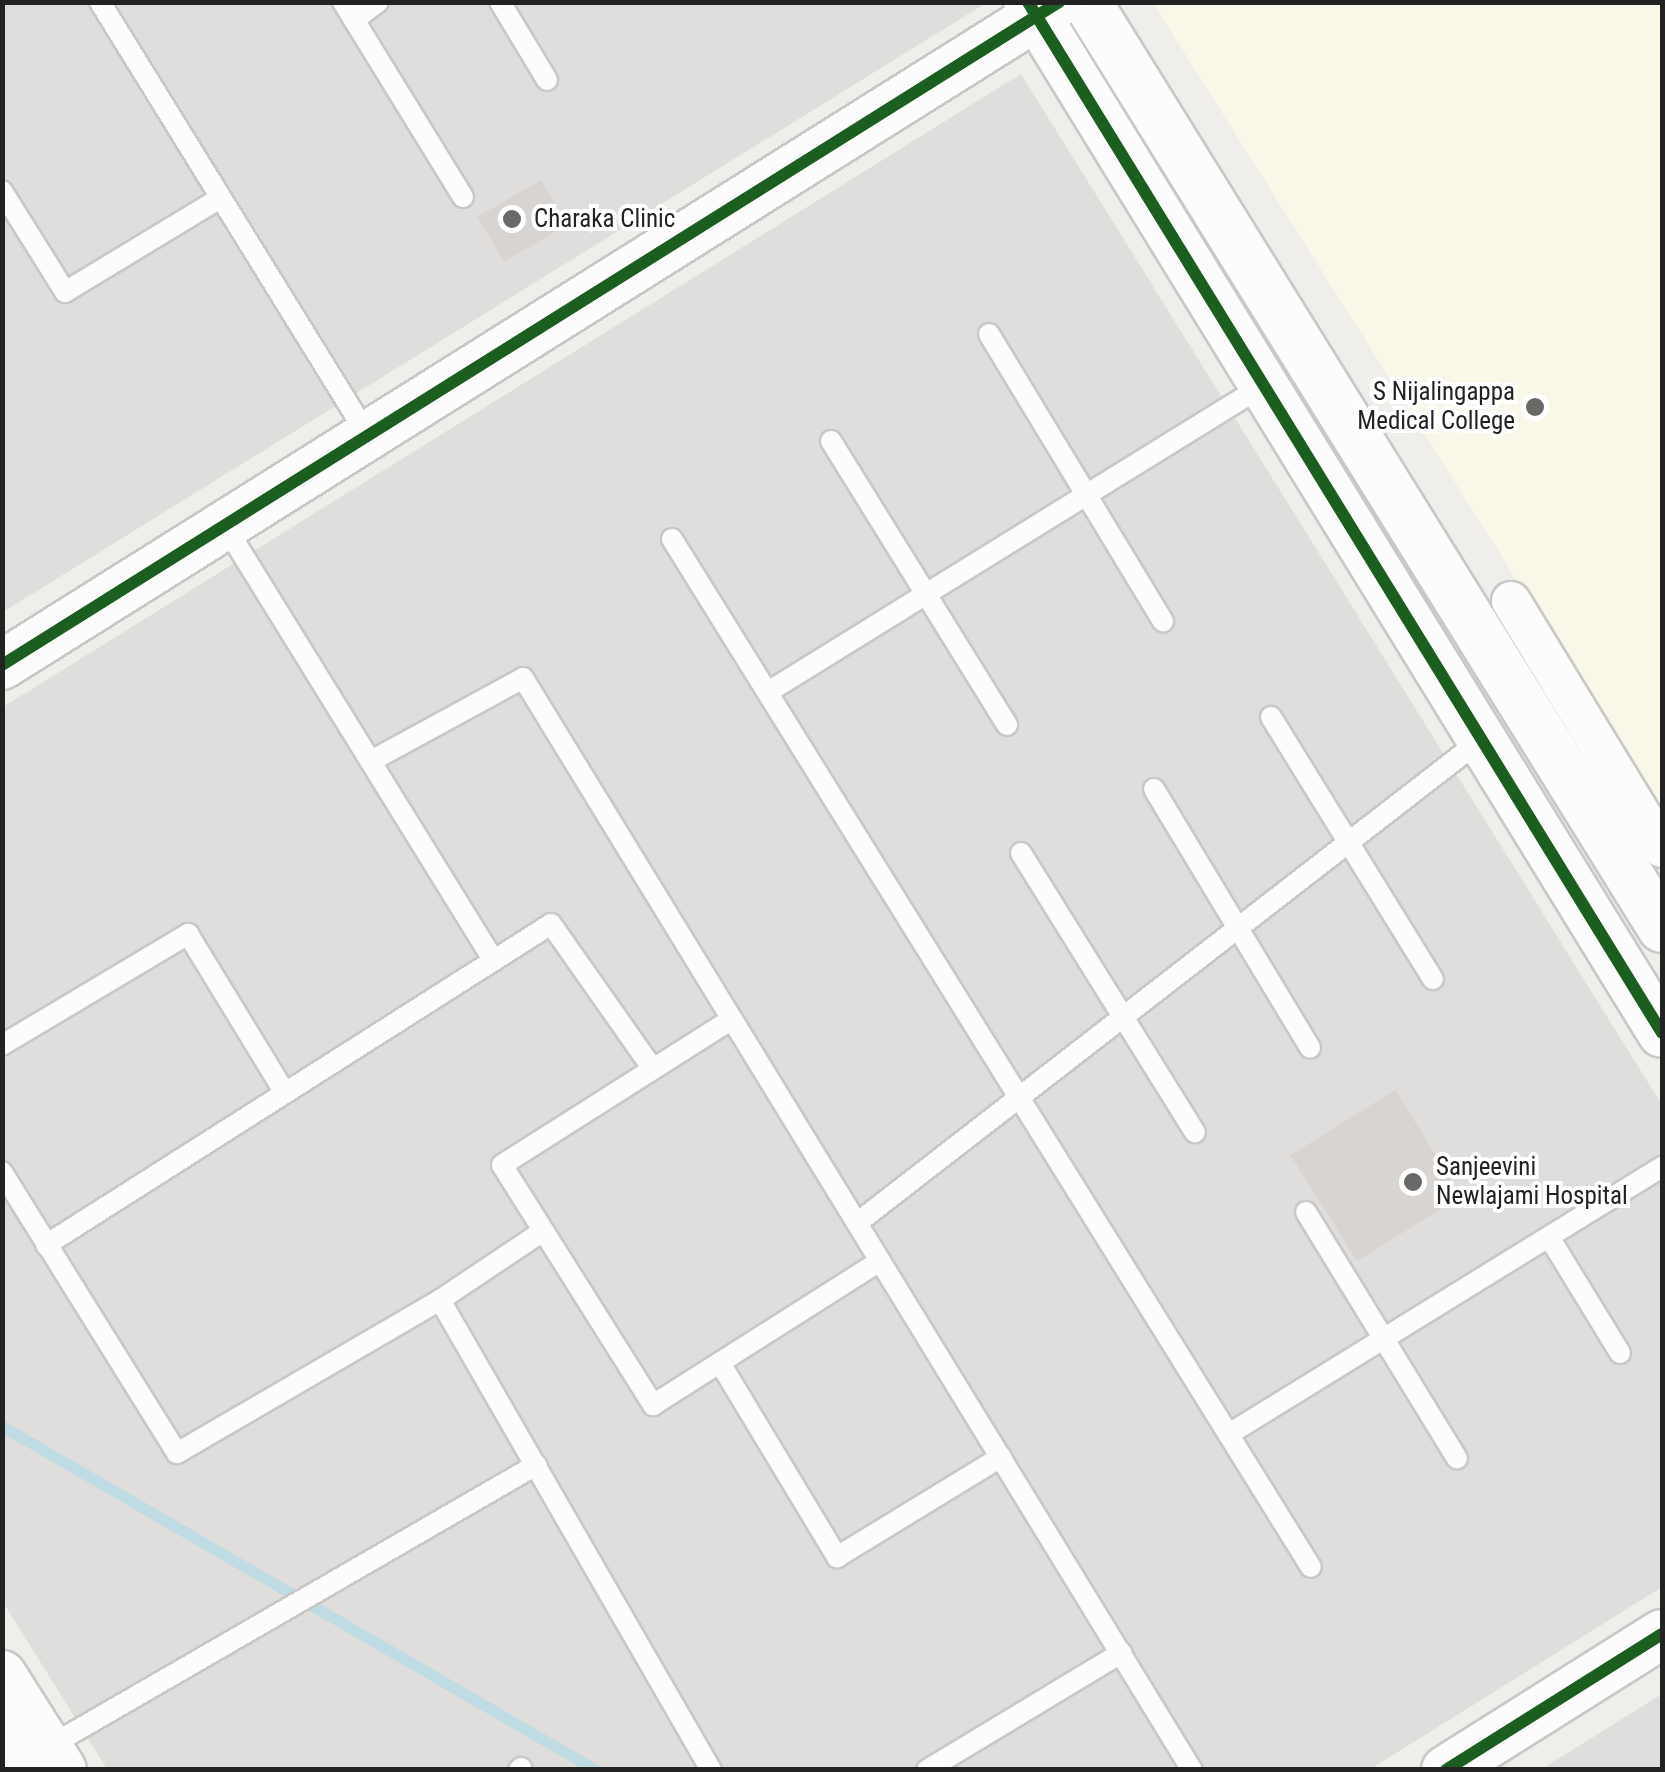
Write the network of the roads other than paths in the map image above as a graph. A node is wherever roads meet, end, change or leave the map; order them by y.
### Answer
1 (100, 2) edge
2 (378, 2) edge
3 (500, 2) edge
4 (1087, 2) edge
5 (1042, 7) edge
6 (349, 11) edge
7 (548, 80) dead end
8 (2, 190) edge
9 (463, 197) dead end
10 (220, 198) junction
11 (990, 334) dead end
12 (1264, 385) junction
13 (368, 436) junction
14 (831, 440) dead end
15 (1086, 495) junction
16 (225, 526) junction
17 (672, 539) dead end
18 (926, 594) junction
19 (1510, 601) dead end
20 (1163, 621) dead end
21 (2, 666) edge
22 (768, 692) junction
23 (1271, 717) dead end
24 (1007, 725) dead end
25 (1482, 740) junction
26 (371, 762) junction
27 (1154, 789) dead end
28 (1349, 843) junction
29 (1662, 848) edge
30 (1021, 853) dead end
31 (1238, 928) junction
32 (1662, 928) edge
33 (494, 960) junction
34 (1433, 979) dead end
35 (1124, 1017) junction
36 (732, 1019) junction
37 (1662, 1033) edge
38 (2, 1045) edge
39 (1310, 1048) dead end
40 (654, 1068) junction
41 (285, 1093) junction
42 (1020, 1098) junction
43 (1195, 1132) dead end
44 (1662, 1168) edge
45 (2, 1172) edge
46 (1306, 1212) dead end
47 (857, 1223) junction
48 (544, 1231) junction
49 (1549, 1237) junction
50 (46, 1246) junction
51 (880, 1261) junction
52 (440, 1300) junction
53 (1384, 1339) junction
54 (1620, 1353) dead end
55 (720, 1363) junction
56 (1229, 1434) junction
57 (1001, 1458) junction
58 (1457, 1458) dead end
59 (536, 1465) junction
60 (1311, 1568) dead end
61 (1662, 1634) edge
62 (1120, 1653) junction
63 (2, 1674) edge
64 (33, 1758) edge
65 (711, 1770) edge
66 (927, 1770) edge
67 (1192, 1770) edge
68 (1446, 1770) edge

1 - 10 lane
2 - 6 lane
3 - 7 lane
4 - 32 street
5 - 12 street
5 - 13 street
6 - 9 lane
8 - 10 lane
10 - 13 lane
11 - 15 lane
12 - 15 lane
12 - 25 street
13 - 16 street
14 - 18 lane
15 - 18 lane
15 - 20 lane
16 - 21 street
16 - 26 lane
17 - 22 lane
18 - 22 lane
18 - 24 lane
19 - 29 street
22 - 42 lane
23 - 28 lane
25 - 28 lane
25 - 37 street
26 - 33 lane
26 - 36 lane
27 - 31 lane
28 - 31 lane
28 - 34 lane
30 - 35 lane
31 - 35 lane
31 - 39 lane
33 - 40 lane
33 - 41 lane
35 - 42 lane
35 - 43 lane
36 - 40 lane
36 - 47 lane
38 - 41 lane
40 - 48 lane
41 - 50 lane
42 - 47 lane
42 - 56 lane
44 - 49 lane
45 - 50 lane
46 - 53 lane
47 - 51 lane
48 - 52 lane
48 - 55 lane
49 - 53 lane
49 - 54 lane
50 - 52 lane
51 - 55 lane
51 - 57 lane
52 - 59 lane
53 - 56 lane
53 - 58 lane
55 - 57 lane
56 - 60 lane
57 - 62 lane
59 - 64 lane
59 - 65 lane
61 - 68 street
62 - 66 lane
62 - 67 lane
63 - 64 street

